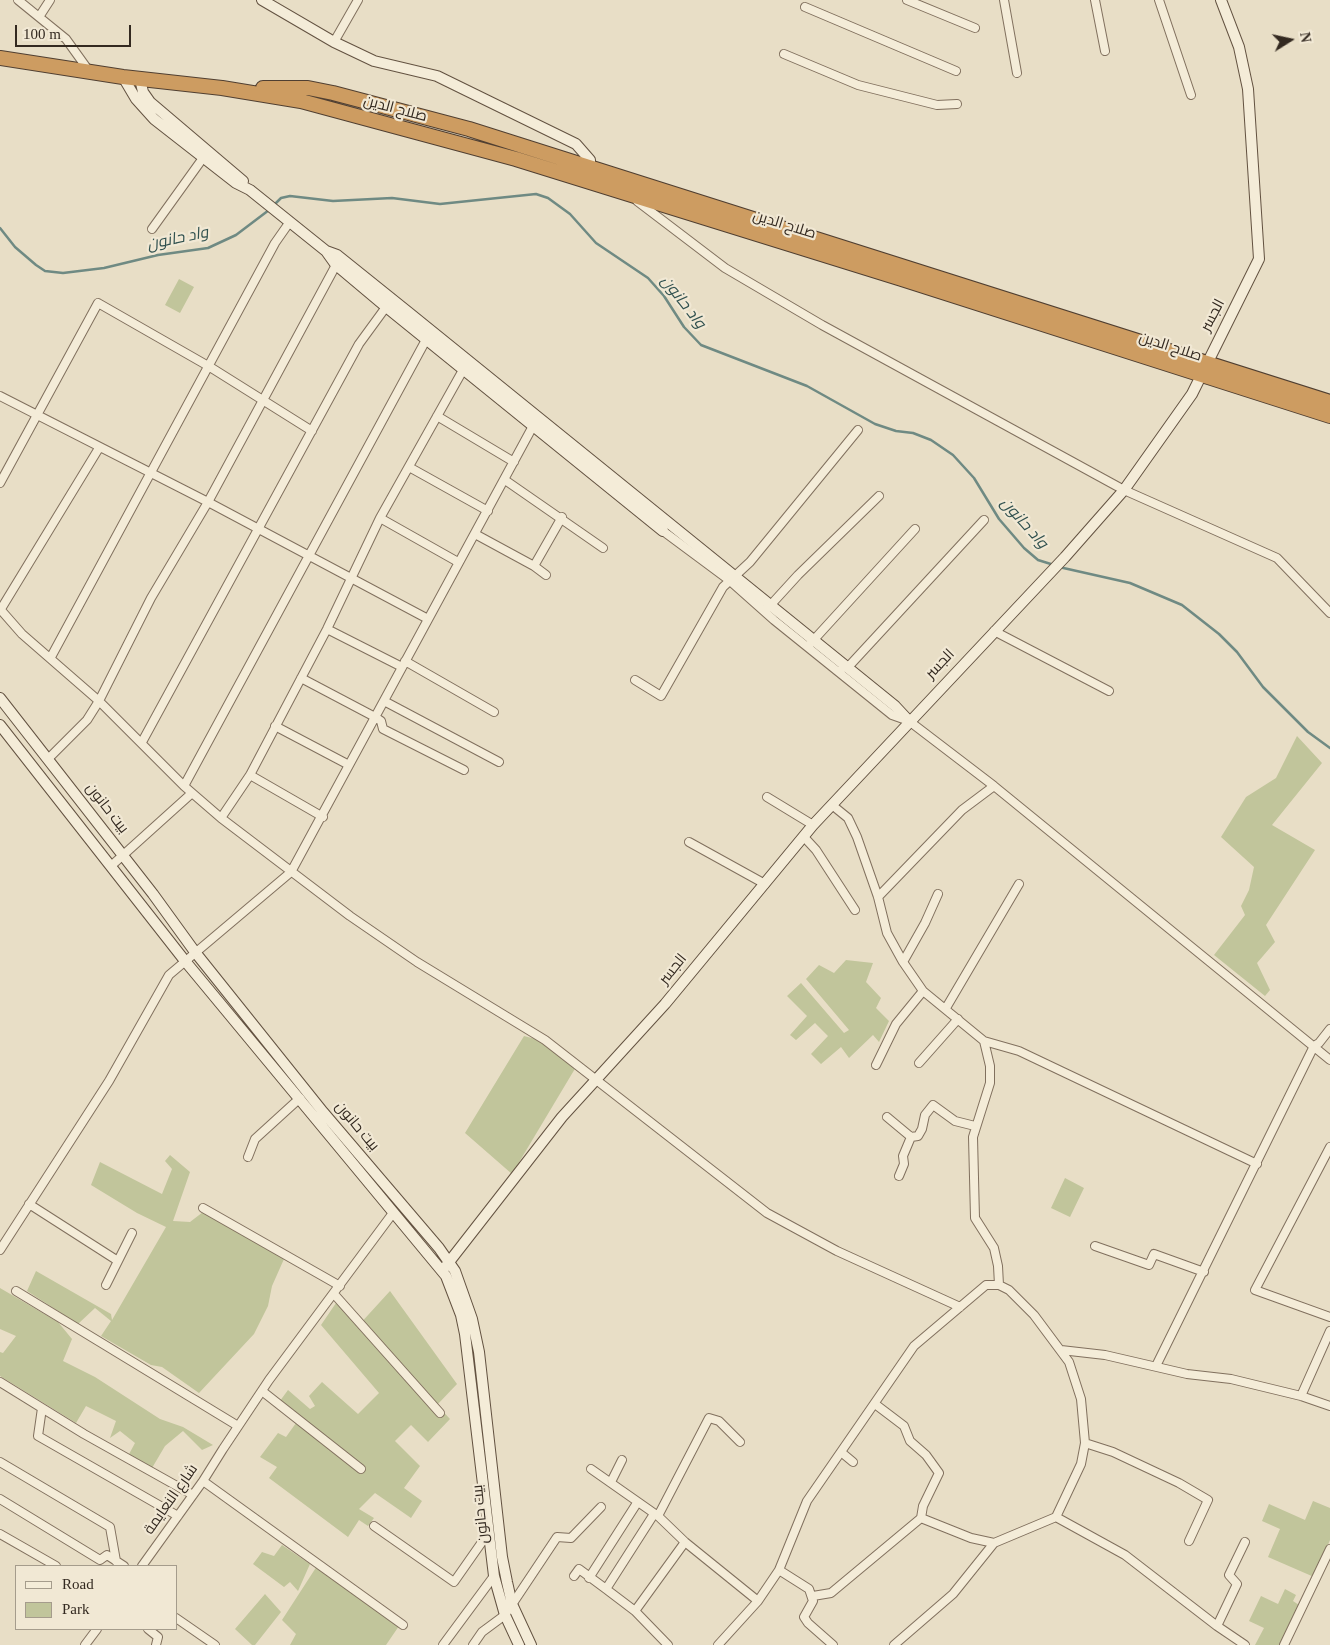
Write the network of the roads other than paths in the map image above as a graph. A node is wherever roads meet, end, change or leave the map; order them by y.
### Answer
1 (18, 0) edge
2 (50, 0) edge
3 (262, 0) edge
4 (358, 0) edge
5 (907, 0) edge
6 (1004, 0) edge
7 (1094, 0) edge
8 (1159, 0) edge
9 (1220, 0) edge
10 (805, 7) dead end
11 (40, 17) junction
12 (975, 28) dead end
13 (334, 42) junction
14 (1105, 51) dead end
15 (784, 54) dead end
16 (0, 58) edge
17 (89, 71) junction
18 (956, 71) dead end
19 (1017, 73) dead end
20 (123, 77) junction
21 (140, 79) junction
22 (222, 88) junction
23 (1191, 95) dead end
24 (957, 104) dead end
25 (203, 158) junction
26 (590, 167) junction
27 (250, 190) junction
28 (629, 195) junction
29 (287, 220) junction
30 (152, 229) dead end
31 (326, 251) junction
32 (336, 265) junction
33 (386, 307) junction
34 (427, 338) junction
35 (1207, 362) junction
36 (210, 367) junction
37 (463, 370) junction
38 (1201, 376) junction
39 (0, 396) edge
40 (262, 400) junction
41 (1330, 402) edge
42 (38, 416) junction
43 (436, 416) junction
44 (1330, 416) edge
45 (533, 426) junction
46 (312, 430) junction
47 (858, 430) dead end
48 (99, 448) junction
49 (514, 462) junction
50 (409, 467) junction
51 (150, 472) junction
52 (504, 480) junction
53 (0, 483) edge
54 (1124, 490) junction
55 (879, 496) dead end
56 (208, 502) junction
57 (488, 511) junction
58 (562, 517) junction
59 (380, 518) junction
60 (984, 520) dead end
61 (915, 529) dead end
62 (259, 530) junction
63 (663, 531) joint
64 (475, 534) junction
65 (603, 548) dead end
66 (307, 556) junction
67 (458, 562) junction
68 (534, 566) junction
69 (546, 576) dead end
70 (350, 578) junction
71 (732, 578) junction
72 (768, 608) junction
73 (1, 609) edge
74 (1330, 613) edge
75 (428, 619) junction
76 (327, 629) junction
77 (994, 631) junction
78 (810, 643) junction
79 (51, 657) junction
80 (404, 664) junction
81 (842, 669) junction
82 (301, 678) junction
83 (635, 680) dead end
84 (1109, 691) dead end
85 (0, 698) edge
86 (99, 701) junction
87 (384, 701) junction
88 (494, 712) dead end
89 (375, 717) junction
90 (909, 721) junction
91 (0, 725) edge
92 (274, 726) junction
93 (142, 742) junction
94 (48, 759) junction
95 (499, 762) dead end
96 (350, 765) junction
97 (464, 770) dead end
98 (250, 775) junction
99 (184, 786) junction
100 (994, 786) junction
101 (192, 793) junction
102 (767, 797) dead end
103 (79, 799) junction
104 (832, 805) junction
105 (67, 809) junction
106 (323, 817) junction
107 (221, 818) junction
108 (813, 825) junction
109 (804, 837) junction
110 (689, 842) dead end
111 (123, 856) junction
112 (111, 866) junction
113 (291, 872) junction
114 (765, 884) junction
115 (1019, 884) dead end
116 (938, 894) dead end
117 (878, 897) junction
118 (855, 910) dead end
119 (195, 952) junction
120 (185, 961) junction
121 (903, 962) junction
122 (923, 991) junction
123 (946, 1008) junction
124 (958, 1018) junction
125 (1330, 1029) edge
126 (984, 1042) junction
127 (1314, 1046) junction
128 (1330, 1060) edge
129 (919, 1063) dead end
130 (876, 1065) dead end
131 (596, 1078) junction
132 (300, 1098) junction
133 (887, 1117) dead end
134 (975, 1126) junction
135 (911, 1137) junction
136 (1330, 1146) edge
137 (248, 1157) dead end
138 (1257, 1164) junction
139 (899, 1176) dead end
140 (28, 1204) junction
141 (203, 1208) dead end
142 (393, 1212) junction
143 (132, 1233) dead end
144 (1095, 1246) dead end
145 (0, 1250) edge
146 (118, 1261) junction
147 (449, 1262) junction
148 (442, 1271) junction
149 (1204, 1272) junction
150 (106, 1285) dead end
151 (999, 1285) junction
152 (340, 1286) junction
153 (16, 1291) dead end
154 (334, 1294) junction
155 (960, 1307) junction
156 (1330, 1317) edge
157 (1330, 1331) edge
158 (1061, 1350) junction
159 (1156, 1366) junction
160 (0, 1382) edge
161 (262, 1391) junction
162 (1301, 1396) junction
163 (875, 1404) junction
164 (1330, 1406) edge
165 (42, 1408) junction
166 (440, 1413) dead end
167 (238, 1426) junction
168 (740, 1442) dead end
169 (1085, 1443) junction
170 (841, 1452) junction
171 (622, 1460) dead end
172 (0, 1462) edge
173 (853, 1462) dead end
174 (361, 1469) dead end
175 (591, 1469) dead end
176 (203, 1482) junction
177 (610, 1482) junction
178 (193, 1495) junction
179 (0, 1499) edge
180 (637, 1504) junction
181 (601, 1507) dead end
182 (656, 1515) junction
183 (178, 1516) junction
184 (1056, 1517) junction
185 (921, 1518) junction
186 (374, 1526) dead end
187 (489, 1532) junction
188 (0, 1534) edge
189 (1189, 1541) dead end
190 (685, 1542) junction
191 (1245, 1542) dead end
192 (994, 1543) junction
193 (1330, 1549) edge
194 (116, 1561) junction
195 (54, 1565) edge
196 (122, 1565) edge
197 (143, 1565) edge
198 (779, 1570) junction
199 (494, 1576) junction
200 (574, 1576) dead end
201 (590, 1578) junction
202 (606, 1589) junction
203 (813, 1596) junction
204 (758, 1602) junction
205 (512, 1604) junction
206 (635, 1611) junction
207 (505, 1616) junction
208 (178, 1619) edge
209 (403, 1625) dead end
210 (1217, 1626) junction
211 (96, 1630) edge
212 (149, 1630) edge
213 (85, 1645) edge
214 (155, 1645) edge
215 (215, 1645) edge
216 (443, 1645) edge
217 (473, 1645) edge
218 (520, 1645) edge
219 (531, 1645) edge
220 (668, 1645) edge
221 (718, 1645) edge
222 (833, 1645) edge
223 (894, 1645) edge
224 (1246, 1645) edge
225 (1284, 1645) edge

1 - 11 street
2 - 11 street
3 - 13 street
4 - 13 street
5 - 12 street
6 - 19 street
7 - 14 street
8 - 23 street
9 - 35 street, الجسر
10 - 18 street
11 - 17 street
13 - 26 street
15 - 24 street
16 - 17 highway, صلاح الدين
17 - 20 highway, صلاح الدين
20 - 21 highway, صلاح الدين
20 - 25 street
21 - 22 highway, صلاح الدين
21 - 27 street
22 - 26 highway, صلاح الدين
22 - 28 highway, صلاح الدين
25 - 27 street
25 - 30 street
26 - 35 highway, صلاح الدين
27 - 29 street
28 - 38 highway, صلاح الدين
28 - 54 street
29 - 31 street
29 - 36 street
31 - 32 street
31 - 71 street
32 - 33 street
32 - 40 street
33 - 34 street
33 - 46 street
34 - 37 street
34 - 66 street
35 - 38 street, الجسر
35 - 41 highway, صلاح الدين
36 - 40 street
36 - 42 street
36 - 51 street
37 - 43 street
37 - 45 street
38 - 44 highway, صلاح الدين
38 - 54 street, الجسر
39 - 42 street
40 - 46 street
40 - 56 street
42 - 48 street
42 - 53 street
43 - 49 street
43 - 50 street
45 - 49 street
45 - 63 street
46 - 62 street
47 - 71 street
48 - 51 street
48 - 73 street
49 - 52 street
50 - 57 street
50 - 59 street
51 - 56 street
51 - 79 street
52 - 57 street
52 - 58 street
54 - 74 street
54 - 77 street, الجسر
55 - 72 street
56 - 62 street
56 - 86 street
57 - 64 street
58 - 65 street
58 - 68 street
59 - 67 street
59 - 70 street
60 - 81 street
61 - 78 street
62 - 66 street
62 - 93 street
63 - 71 street
64 - 67 street
64 - 68 street
66 - 70 street
66 - 99 street
67 - 75 street
68 - 69 street
70 - 75 street
70 - 76 street
71 - 72 street
71 - 83 street
72 - 78 street
73 - 79 street
75 - 80 street
76 - 80 street
76 - 82 street
77 - 84 street
77 - 90 street, الجسر
78 - 81 street
79 - 86 street
80 - 87 street
80 - 88 street
81 - 90 street
82 - 89 street
82 - 92 street
85 - 94 street, بيت حانون
86 - 93 street
86 - 94 street
87 - 89 street
87 - 95 street
89 - 96 street
89 - 97 street
90 - 100 street
90 - 104 street, الجسر
91 - 105 street, بيت حانون
92 - 96 street
92 - 98 street
93 - 99 street
94 - 103 street, بيت حانون
96 - 106 street
98 - 106 street
98 - 107 street
99 - 101 street
100 - 117 street
100 - 127 street
101 - 107 street
101 - 111 street
102 - 108 street
103 - 105 street
103 - 111 street, بيت حانون
104 - 108 street, الجسر
104 - 117 street
105 - 112 street, بيت حانون
106 - 113 street
107 - 113 street
108 - 109 street, الجسر
109 - 114 street, الجسر
109 - 118 street
110 - 114 street
111 - 112 street
111 - 119 street, بيت حانون
112 - 120 street, بيت حانون
113 - 119 street
113 - 131 street
114 - 131 street, الجسر
115 - 123 street
116 - 121 street
117 - 121 street
119 - 120 street
119 - 147 street, بيت حانون
120 - 132 street, بيت حانون
120 - 140 street
121 - 122 street
122 - 123 street
122 - 130 street
123 - 124 street
124 - 126 street
124 - 129 street
125 - 127 street
126 - 134 street
126 - 138 street
127 - 128 street
127 - 138 street
131 - 147 street, الجسر
131 - 155 street
132 - 137 street
132 - 142 street, بيت حانون
133 - 135 street
134 - 135 street
134 - 151 street
135 - 139 street
136 - 156 street
138 - 149 street
140 - 145 street
140 - 146 street
141 - 152 street
142 - 148 street, بيت حانون
142 - 152 street, شارع النعايمة
143 - 146 street
144 - 149 street
146 - 150 street
147 - 148 street, الجسر
147 - 205 street, بيت حانون
148 - 187 street, بيت حانون
149 - 159 street
151 - 155 street
151 - 158 street
152 - 154 street, شارع النعايمة
153 - 167 street
154 - 161 street, شارع النعايمة
154 - 166 street
155 - 163 street
157 - 162 street
158 - 159 street
158 - 169 street
159 - 162 street
160 - 165 street
161 - 167 street, شارع النعايمة
161 - 174 street
162 - 164 street
163 - 170 street
163 - 185 street
165 - 178 street
165 - 183 street
167 - 176 street, شارع النعايمة
168 - 182 street
169 - 184 street
169 - 189 street
170 - 173 street
170 - 198 street
171 - 177 street
172 - 194 street
175 - 177 street
176 - 178 street, شارع النعايمة
176 - 209 street
177 - 180 street
178 - 183 street, شارع النعايمة
179 - 194 street
180 - 182 street
180 - 201 street
181 - 205 street
182 - 190 street
182 - 202 street
183 - 197 street, شارع النعايمة
184 - 192 street
184 - 210 street
185 - 192 street
185 - 203 street
186 - 187 street
187 - 199 street, بيت حانون
188 - 195 street
190 - 204 street
190 - 206 street
191 - 210 street
192 - 223 street
193 - 225 street
194 - 196 street
198 - 203 street
198 - 204 street
199 - 207 street, بيت حانون
199 - 216 street
200 - 201 street
201 - 202 street
202 - 206 street
203 - 222 street
204 - 221 street
205 - 207 street
205 - 219 street, بيت حانون
206 - 220 street
207 - 217 street
207 - 218 street, بيت حانون
208 - 215 street
210 - 224 street
211 - 213 street
212 - 214 street

